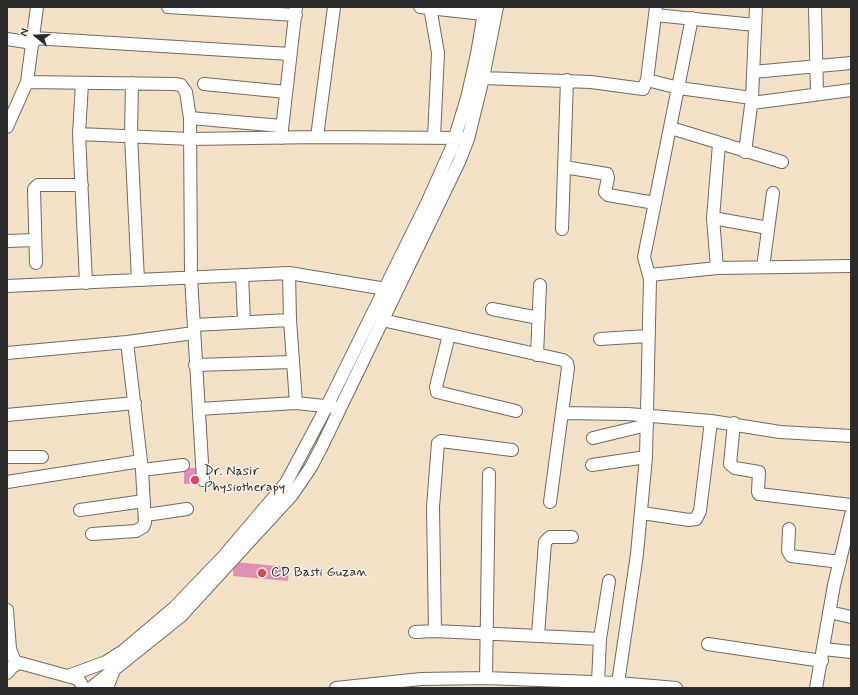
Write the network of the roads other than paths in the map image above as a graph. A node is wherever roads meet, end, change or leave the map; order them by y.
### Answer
1 (37, 7) edge
2 (168, 7) edge
3 (334, 7) edge
4 (756, 7) edge
5 (815, 7) edge
6 (427, 8) edge
7 (225, 9) edge
8 (272, 10) edge
9 (296, 11) edge
10 (490, 11) edge
11 (655, 11) edge
12 (692, 18) junction
13 (755, 24) junction
14 (7, 39) edge
15 (33, 40) junction
16 (290, 54) junction
17 (851, 63) edge
18 (815, 67) junction
19 (753, 72) junction
20 (483, 78) junction
21 (567, 80) junction
22 (647, 80) junction
23 (27, 82) junction
24 (82, 83) junction
25 (132, 84) junction
26 (204, 84) dead end
27 (679, 88) junction
28 (851, 90) edge
29 (286, 92) junction
30 (817, 94) junction
31 (752, 100) junction
32 (190, 118) junction
33 (282, 126) junction
34 (7, 127) edge
35 (671, 128) junction
36 (79, 134) junction
37 (132, 136) junction
38 (318, 137) junction
39 (434, 137) junction
40 (282, 138) junction
41 (454, 138) junction
42 (468, 139) junction
43 (190, 140) junction
44 (719, 144) junction
45 (745, 152) junction
46 (782, 162) dead end
47 (564, 167) junction
48 (82, 185) junction
49 (773, 193) dead end
50 (655, 203) junction
51 (713, 218) junction
52 (768, 228) junction
53 (562, 229) dead end
54 (35, 240) junction
55 (7, 241) edge
56 (36, 263) dead end
57 (851, 266) edge
58 (763, 267) junction
59 (717, 268) junction
60 (290, 273) junction
61 (650, 274) junction
62 (242, 275) junction
63 (191, 277) junction
64 (138, 280) junction
65 (86, 283) junction
66 (540, 285) dead end
67 (7, 286) edge
68 (384, 288) junction
69 (396, 291) junction
70 (492, 309) dead end
71 (538, 318) junction
72 (290, 320) junction
73 (382, 320) junction
74 (244, 321) junction
75 (194, 329) junction
76 (449, 335) junction
77 (648, 336) junction
78 (600, 339) dead end
79 (127, 342) junction
80 (7, 353) edge
81 (537, 355) junction
82 (292, 362) junction
83 (195, 365) junction
84 (135, 403) junction
85 (296, 403) junction
86 (327, 406) junction
87 (341, 408) junction
88 (199, 409) junction
89 (516, 411) dead end
90 (562, 413) junction
91 (7, 415) edge
92 (646, 420) junction
93 (711, 421) junction
94 (734, 423) junction
95 (851, 436) edge
96 (593, 438) dead end
97 (512, 450) dead end
98 (7, 457) edge
99 (42, 457) dead end
100 (646, 457) junction
101 (183, 465) dead end
102 (592, 465) dead end
103 (142, 466) junction
104 (489, 474) dead end
105 (203, 480) dead end
106 (7, 482) edge
107 (144, 501) junction
108 (550, 502) dead end
109 (851, 505) edge
110 (187, 509) dead end
111 (80, 510) dead end
112 (642, 513) junction
113 (146, 515) junction
114 (851, 515) edge
115 (789, 529) dead end
116 (92, 534) dead end
117 (572, 537) dead end
118 (840, 562) junction
119 (609, 581) dead end
120 (7, 610) edge
121 (829, 612) junction
122 (851, 617) edge
123 (435, 631) junction
124 (415, 632) dead end
125 (486, 633) junction
126 (538, 635) junction
127 (600, 639) junction
128 (708, 644) dead end
129 (824, 649) junction
130 (851, 652) edge
131 (822, 661) junction
132 (115, 669) junction
133 (10, 670) edge
134 (68, 676) junction
135 (494, 681) edge
136 (453, 683) edge
137 (556, 684) edge
138 (608, 684) edge
139 (84, 688) edge
140 (92, 688) edge
141 (107, 688) edge
142 (336, 688) edge
143 (676, 688) edge
144 (816, 688) edge

1 - 15 street
2 - 7 street
3 - 38 street
4 - 13 street
5 - 18 street
6 - 10 street
6 - 39 street
7 - 8 street
8 - 9 street
9 - 16 street
10 - 20 street
10 - 41 street
11 - 12 street
11 - 22 street
12 - 13 street
12 - 27 street
13 - 19 street
14 - 15 street
15 - 16 street
15 - 23 street
16 - 29 street
17 - 18 street
18 - 19 street
18 - 30 street
19 - 31 street
20 - 21 street
20 - 42 street
21 - 22 street
21 - 47 street
22 - 27 street
23 - 24 street
23 - 34 street
24 - 25 street
24 - 36 street
25 - 32 street
25 - 37 street
26 - 29 street
27 - 31 street
27 - 35 street
28 - 30 street
29 - 33 street
30 - 31 street
31 - 45 street
32 - 33 street
32 - 43 street
33 - 40 street
35 - 44 street
35 - 50 street
36 - 37 street
36 - 48 street
37 - 43 street
37 - 64 street
38 - 39 street
38 - 40 street
39 - 41 street
40 - 43 street
41 - 42 street
41 - 68 street
42 - 69 street
43 - 63 street
44 - 45 street
44 - 51 street
45 - 46 street
47 - 50 street
47 - 53 street
48 - 54 street
48 - 65 street
49 - 52 street
50 - 61 street
51 - 52 street
51 - 59 street
52 - 58 street
54 - 55 street
54 - 56 street
57 - 58 street
58 - 59 street
59 - 61 street
60 - 62 street
60 - 68 street
60 - 72 street
61 - 77 street
62 - 63 street
62 - 74 street
63 - 64 street
63 - 75 street
64 - 65 street
65 - 67 street
66 - 71 street
68 - 69 street
68 - 86 street
69 - 73 street
70 - 71 street
71 - 81 street
72 - 74 street
72 - 82 street
73 - 76 street
73 - 87 street
74 - 75 street
75 - 79 street
75 - 83 street
76 - 81 street
76 - 89 street
77 - 78 street
77 - 92 street
79 - 80 street
79 - 84 street
81 - 90 street
82 - 83 street
82 - 85 street
83 - 88 street
84 - 91 street
84 - 103 street
85 - 86 street
85 - 88 street
86 - 87 street
86 - 134 street
87 - 132 street
88 - 105 street
90 - 92 street
90 - 108 street
92 - 93 street
92 - 96 street
92 - 100 street
93 - 94 street
93 - 112 street
94 - 95 street
94 - 109 street
97 - 123 street
98 - 99 street
100 - 102 street
100 - 112 street
101 - 103 street
103 - 106 street
103 - 107 street
104 - 125 street
107 - 111 street
107 - 113 street
110 - 113 street
112 - 138 street
113 - 116 street
114 - 118 street
115 - 118 street
117 - 126 street
118 - 121 street
119 - 127 street
120 - 133 street
121 - 122 street
121 - 129 street
123 - 124 street
123 - 125 street
125 - 126 street
125 - 135 street
126 - 127 street
127 - 138 street
128 - 131 street
129 - 130 street
129 - 131 street
131 - 144 street
132 - 140 street
132 - 141 street
133 - 134 street
134 - 139 street
135 - 136 street
135 - 137 street
136 - 142 street
137 - 138 street
138 - 143 street

